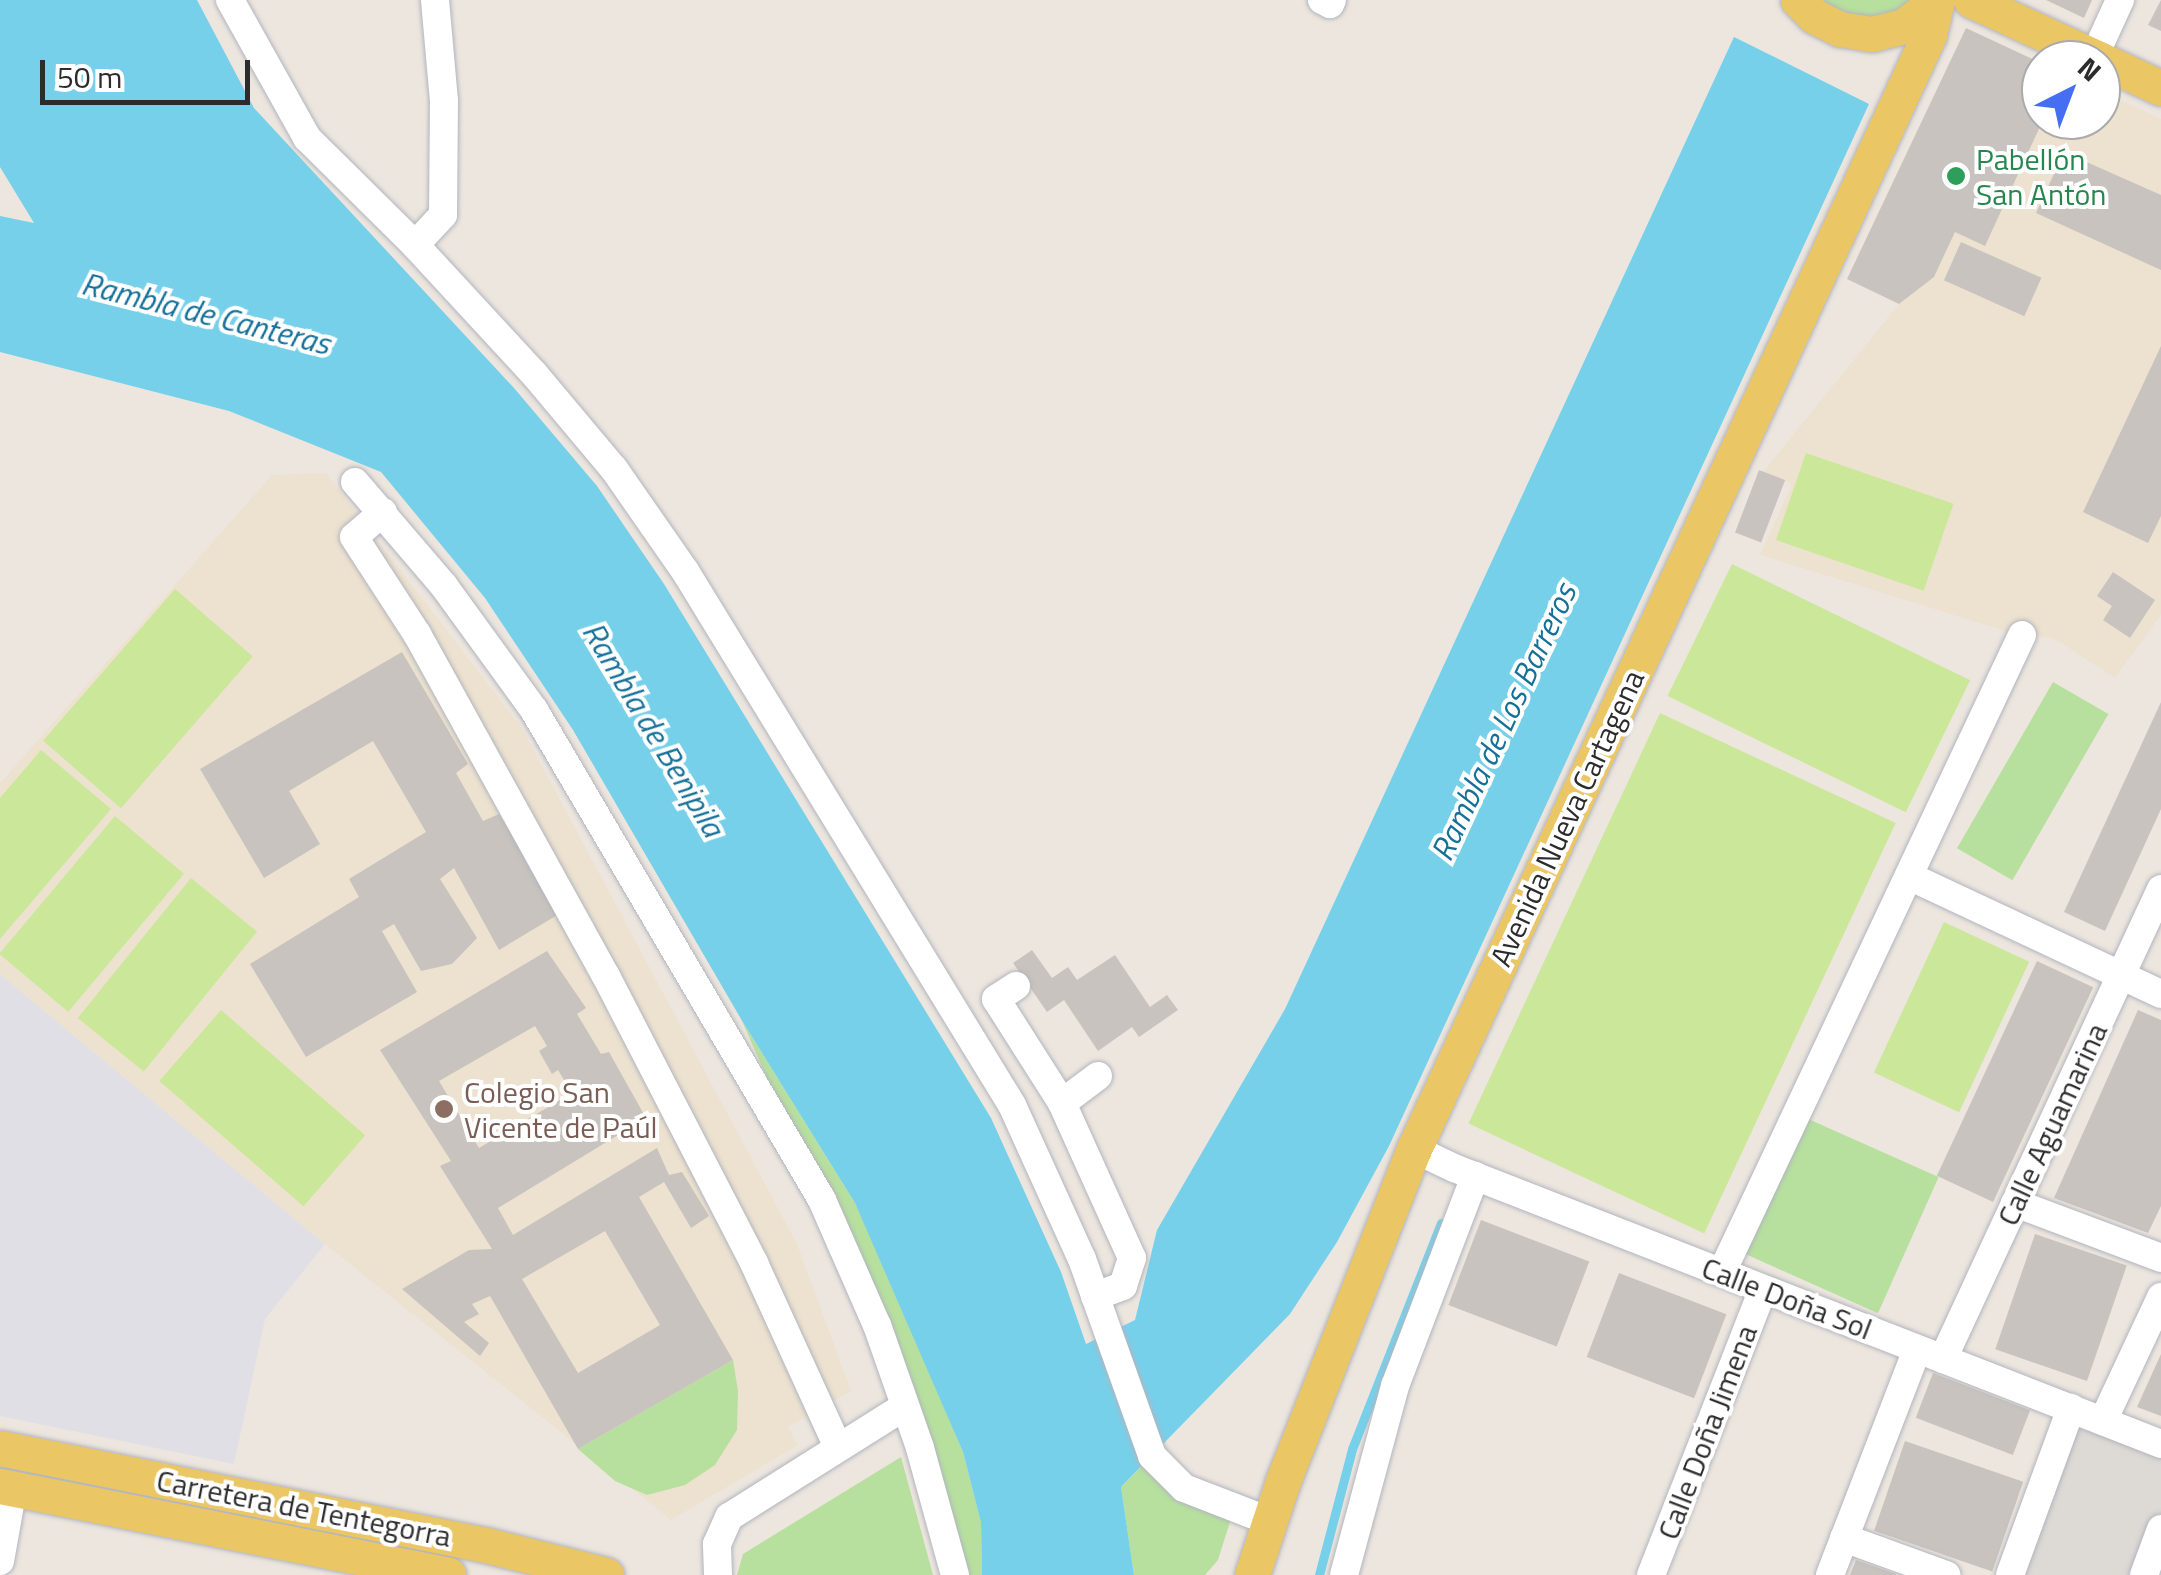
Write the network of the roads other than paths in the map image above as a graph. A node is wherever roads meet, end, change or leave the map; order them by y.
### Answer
1 (230, 0) edge
2 (435, 0) edge
3 (1798, 0) edge
4 (1937, 0) edge
5 (1971, 0) edge
6 (2120, 0) edge
7 (1840, 30) junction
8 (2057, 40) edge
9 (2105, 40) edge
10 (2121, 70) edge
11 (2161, 88) edge
12 (1892, 116) junction
13 (416, 245) junction
14 (356, 482) dead end
15 (383, 512) junction
16 (2022, 634) dead end
17 (1908, 876) junction
18 (2161, 889) edge
19 (2121, 975) junction
20 (1016, 986) dead end
21 (2161, 994) edge
22 (1098, 1076) dead end
23 (1062, 1102) junction
24 (1414, 1149) junction
25 (1476, 1176) junction
26 (2015, 1203) junction
27 (2161, 1258) edge
28 (1722, 1272) junction
29 (1763, 1289) junction
30 (1096, 1296) junction
31 (2161, 1297) edge
32 (1930, 1354) junction
33 (905, 1406) junction
34 (2071, 1408) junction
35 (2103, 1421) junction
36 (2161, 1444) edge
37 (838, 1447) junction
38 (0, 1448) edge
39 (7, 1487) edge
40 (1267, 1526) junction
41 (2161, 1529) edge
42 (1844, 1538) junction
43 (0, 1561) edge
44 (448, 1575) edge
45 (606, 1575) edge
46 (718, 1575) edge
47 (955, 1575) edge
48 (1242, 1575) edge
49 (1252, 1575) edge
50 (1344, 1575) edge
51 (1652, 1575) edge
52 (1830, 1575) edge
53 (1946, 1575) edge
54 (2010, 1575) edge
55 (2144, 1575) edge

1 - 13 street
2 - 13 street
3 - 7 main road
4 - 7 main road
4 - 12 main road, Avenida Nueva Cartagena
5 - 8 main road
6 - 9 street
7 - 12 main road, Avenida Nueva Cartagena
10 - 11 main road
12 - 24 main road, Avenida Nueva Cartagena
13 - 30 street
14 - 15 street
15 - 33 street
15 - 37 street
16 - 17 street
17 - 19 street
17 - 28 street
18 - 19 street, Calle Aguamarina
19 - 21 street
19 - 26 street, Calle Aguamarina
20 - 23 street
22 - 23 street
23 - 30 street
24 - 25 street, Calle Doña Sol
24 - 40 main road, Avenida Nueva Cartagena
25 - 28 street, Calle Doña Sol
25 - 50 street
26 - 27 street
26 - 32 street, Calle Aguamarina
28 - 29 street, Calle Doña Sol
29 - 32 street, Calle Doña Sol
29 - 51 street, Calle Doña Jimena
30 - 40 street
31 - 35 street
32 - 34 street, Calle Doña Sol
32 - 42 street, Calle Aguamarina
33 - 37 street
33 - 47 street
34 - 35 street, Calle Doña Sol
34 - 54 street
35 - 36 street, Calle Doña Sol
37 - 46 street
38 - 45 main road, Carretera de Tentegorra
39 - 43 street
39 - 44 main road, Carretera de Tentegorra
40 - 48 main road, Avenida Nueva Cartagena
40 - 49 main road, Avenida Nueva Cartagena
41 - 55 street
42 - 52 street, Calle Aguamarina
42 - 53 street

